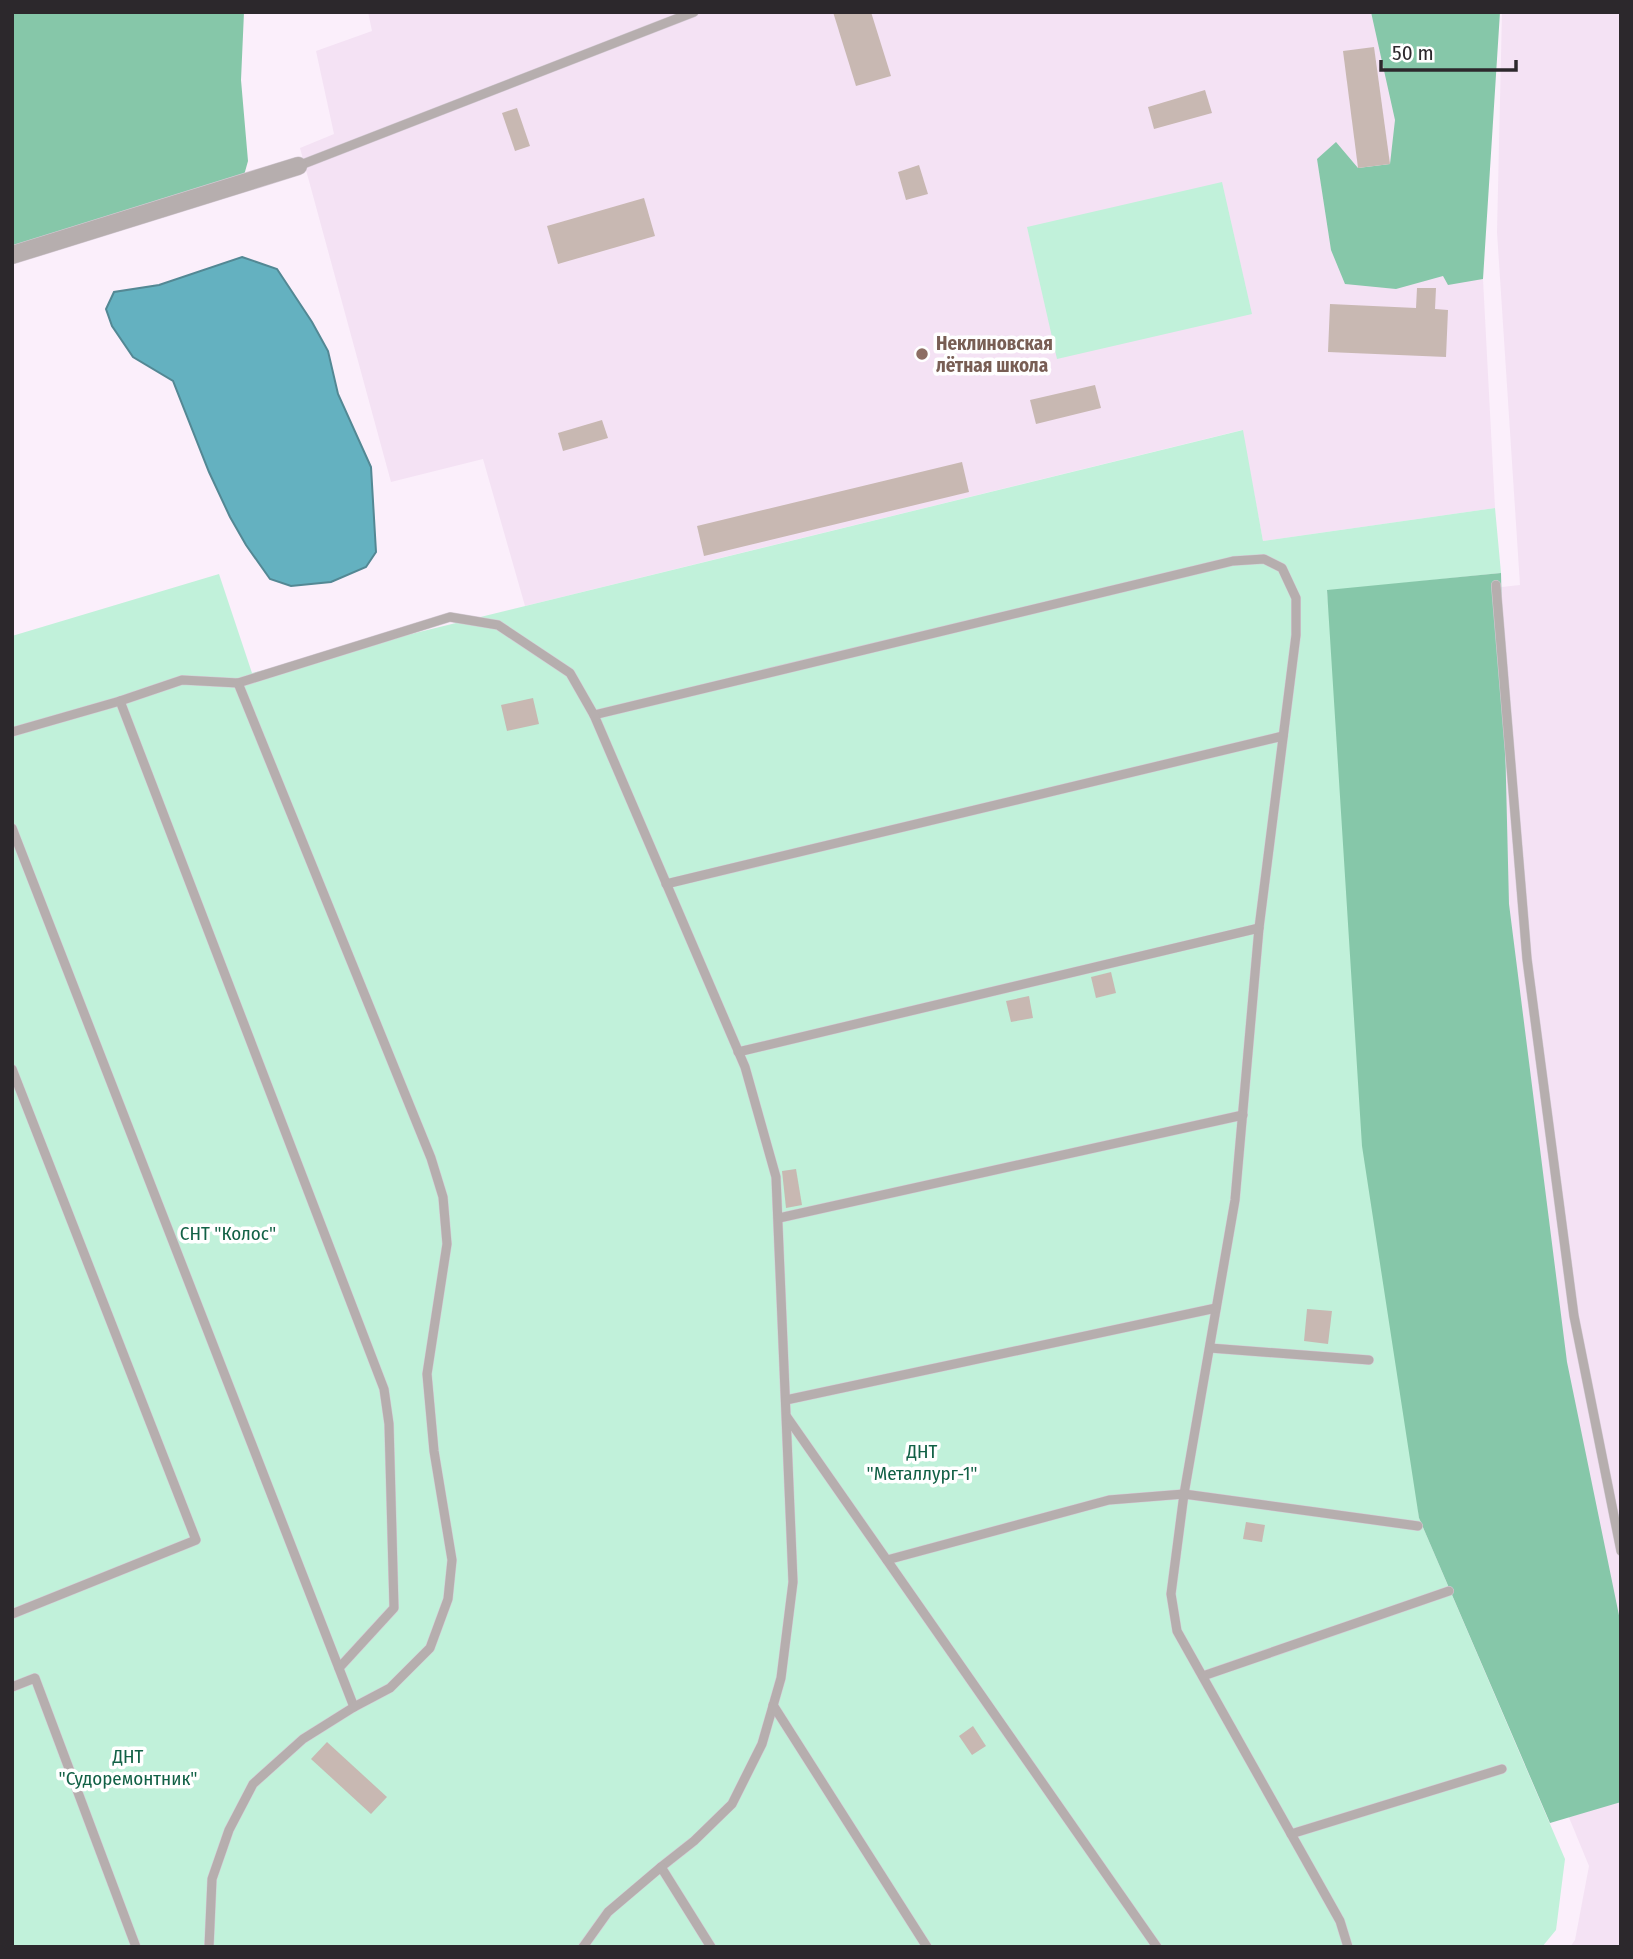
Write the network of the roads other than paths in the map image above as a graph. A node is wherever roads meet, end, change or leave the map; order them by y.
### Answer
1 (694, 12) edge
2 (298, 166) joint
3 (12, 255) edge
4 (1496, 585) dead end
5 (238, 683) junction
6 (120, 701) junction
7 (594, 715) junction
8 (12, 732) edge
9 (1283, 736) junction
10 (12, 828) edge
11 (666, 884) junction
12 (1259, 928) junction
13 (738, 1052) junction
14 (12, 1069) edge
15 (1242, 1115) junction
16 (779, 1218) junction
17 (1216, 1308) junction
18 (1210, 1348) junction
19 (1368, 1360) dead end
20 (786, 1400) junction
21 (786, 1416) junction
22 (1184, 1494) junction
23 (1418, 1526) dead end
24 (1621, 1551) edge
25 (887, 1560) junction
26 (1449, 1591) dead end
27 (12, 1614) edge
28 (338, 1668) junction
29 (1203, 1676) junction
30 (12, 1687) edge
31 (773, 1706) junction
32 (354, 1707) junction
33 (1502, 1769) dead end
34 (1291, 1834) junction
35 (660, 1867) junction
36 (136, 1947) edge
37 (209, 1947) edge
38 (583, 1947) edge
39 (711, 1947) edge
40 (928, 1947) edge
41 (1157, 1947) edge
42 (1348, 1947) edge

1 - 2 lane
2 - 3 street
4 - 24 lane
5 - 6 lane
5 - 7 lane
5 - 32 lane
6 - 8 lane
6 - 28 lane
7 - 9 lane
7 - 11 lane
9 - 11 lane
9 - 12 lane
10 - 28 lane
11 - 13 lane
12 - 13 lane
12 - 15 lane
13 - 16 lane
14 - 27 lane
15 - 16 lane
15 - 17 lane
16 - 20 lane
17 - 18 lane
17 - 20 lane
18 - 19 lane
18 - 22 lane
20 - 21 lane
21 - 25 lane
21 - 31 lane
22 - 23 lane
22 - 25 lane
22 - 29 lane
25 - 41 lane
26 - 29 lane
28 - 32 lane
29 - 34 lane
30 - 36 lane
31 - 35 lane
31 - 40 lane
32 - 37 lane
33 - 34 lane
34 - 42 lane
35 - 38 lane
35 - 39 lane

